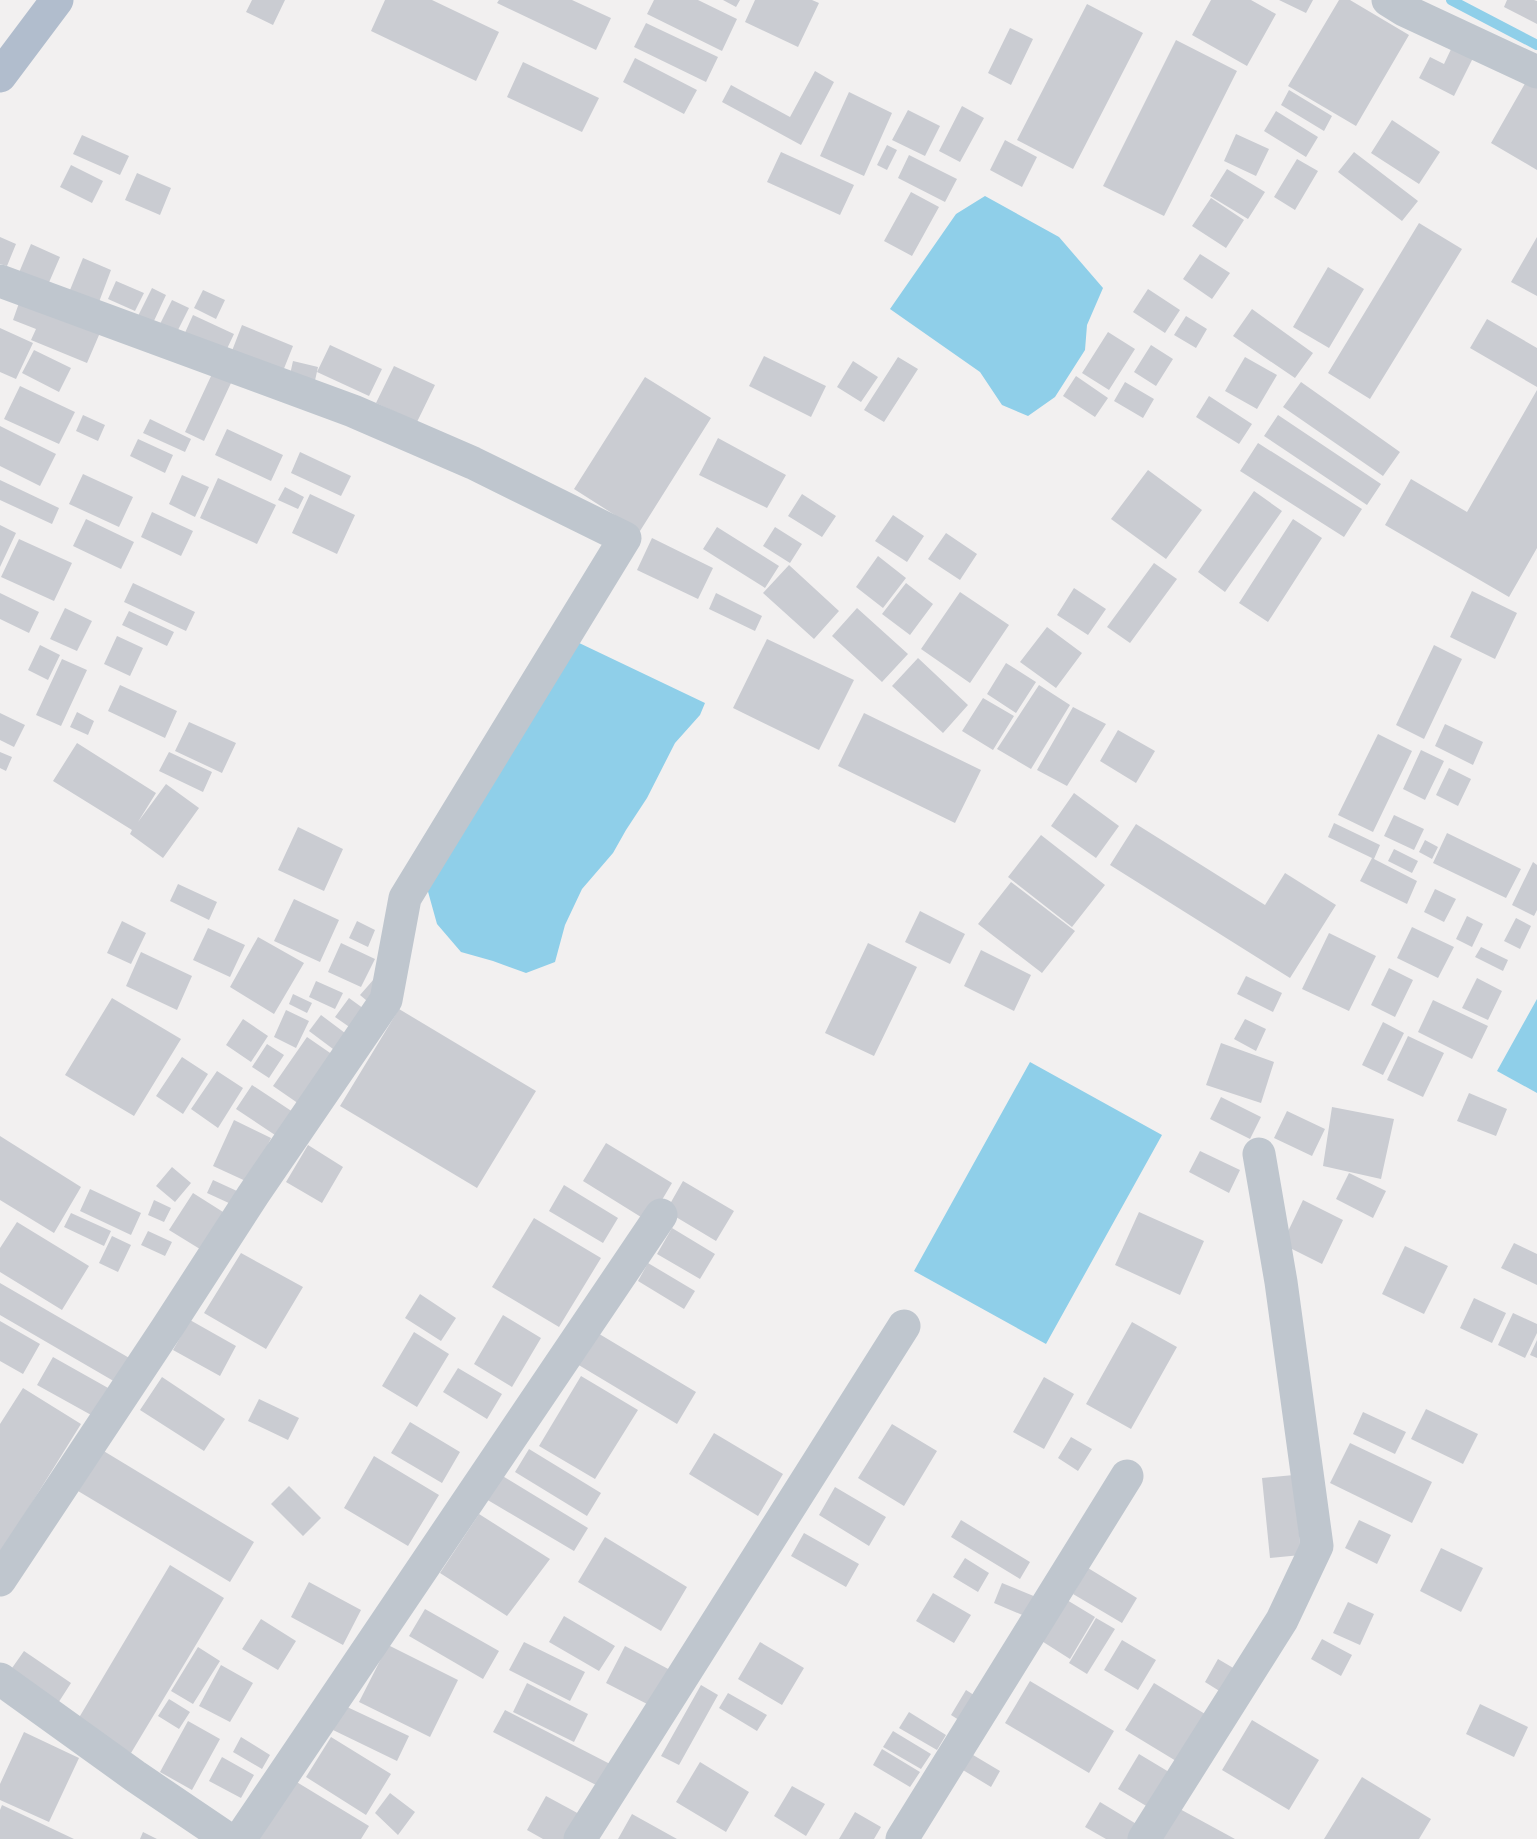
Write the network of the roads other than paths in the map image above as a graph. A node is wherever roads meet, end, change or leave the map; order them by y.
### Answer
1 (57, 0) edge
2 (1388, 0) edge
3 (1537, 72) edge
4 (0, 76) edge
5 (0, 281) edge
6 (1258, 1154) dead end
7 (661, 1215) dead end
8 (904, 1326) dead end
9 (1127, 1476) dead end
10 (0, 1580) edge
11 (0, 1679) edge
12 (228, 1839) edge
13 (240, 1839) edge
14 (580, 1839) edge
15 (902, 1839) edge
16 (1144, 1839) edge

1 - 4 main road
2 - 3 street
5 - 10 street
6 - 16 street
7 - 13 street
8 - 14 street
9 - 15 street
11 - 12 street

